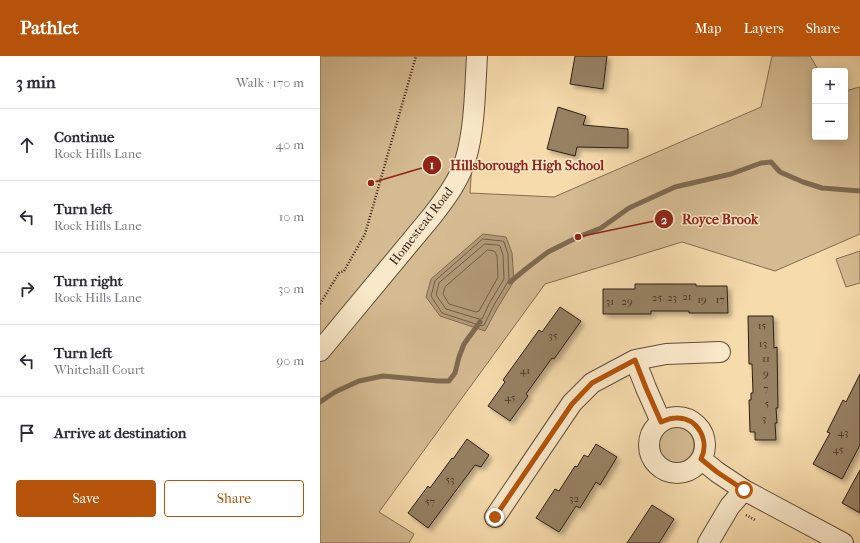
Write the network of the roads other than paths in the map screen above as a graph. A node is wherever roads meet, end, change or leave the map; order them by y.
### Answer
1 (477, 56) edge
2 (320, 351) edge
3 (720, 352) dead end
4 (635, 360) junction
5 (661, 422) junction
6 (701, 459) junction
7 (744, 490) junction
8 (495, 517) dead end
9 (708, 543) edge
10 (843, 543) edge

1 - 2 street, Homestead Road
3 - 4 street
4 - 5 street
4 - 8 street
5 - 6 street
5 - 6 street
6 - 7 street
7 - 9 street
7 - 10 street

